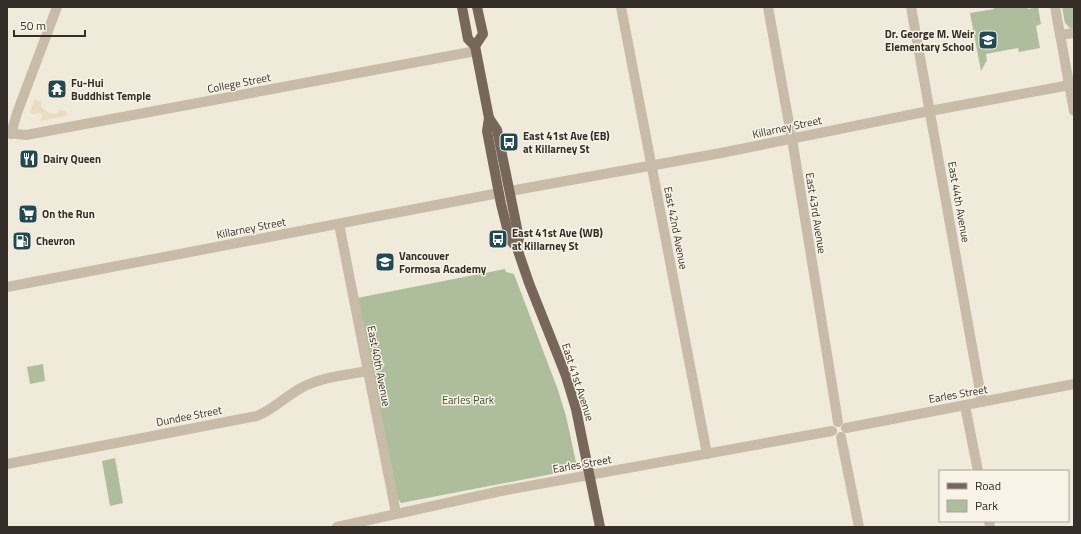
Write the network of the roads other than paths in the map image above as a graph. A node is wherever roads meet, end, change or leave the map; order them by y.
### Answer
1 (56, 7) edge
2 (462, 7) edge
3 (478, 7) edge
4 (621, 7) edge
5 (768, 7) edge
6 (911, 7) edge
7 (1055, 7) edge
8 (1074, 33) edge
9 (1060, 35) junction
10 (475, 49) junction
11 (1070, 85) junction
12 (930, 111) junction
13 (1074, 111) edge
14 (489, 118) junction
15 (9, 134) edge
16 (791, 138) junction
17 (652, 166) junction
18 (510, 191) junction
19 (499, 193) junction
20 (339, 224) junction
21 (518, 248) junction
22 (7, 287) edge
23 (368, 371) junction
24 (1074, 384) edge
25 (982, 402) junction
26 (965, 406) junction
27 (839, 429) junction
28 (707, 454) junction
29 (7, 464) edge
30 (978, 470) edge
31 (589, 475) junction
32 (396, 513) junction
33 (337, 527) edge
34 (600, 527) edge
35 (859, 527) edge

1 - 15 street
2 - 10 main road, East 41st Avenue
3 - 10 main road
4 - 17 street, East 42nd Avenue
5 - 16 street, East 43rd Avenue
6 - 12 street, East 44th Avenue
7 - 9 street
8 - 9 street
9 - 11 street
10 - 14 main road, East 41st Avenue
10 - 15 street, College Street
11 - 12 street, Killarney Street
11 - 13 street
12 - 16 street, Killarney Street
12 - 25 street, East 44th Avenue
14 - 18 main road, East 41st Avenue
14 - 19 main road, East 41st Avenue
16 - 17 street, Killarney Street
16 - 27 street, East 43rd Avenue
17 - 18 street, Killarney Street
17 - 28 street, East 42nd Avenue
18 - 21 main road, East 41st Avenue
19 - 20 street, Killarney Street
19 - 21 main road, East 41st Avenue
20 - 22 street, Killarney Street
20 - 23 street, East 40th Avenue
21 - 31 main road, East 41st Avenue
23 - 29 street, Dundee Street
23 - 32 street, East 40th Avenue
24 - 25 street, Earles Street
25 - 26 street, Earles Street
26 - 27 street, Earles Street
26 - 30 street
27 - 28 street, Earles Street
27 - 35 street, East 43rd Avenue
28 - 31 street, Earles Street
31 - 32 street, Earles Street
31 - 34 main road, East 41st Avenue
32 - 33 street, Earles Street

